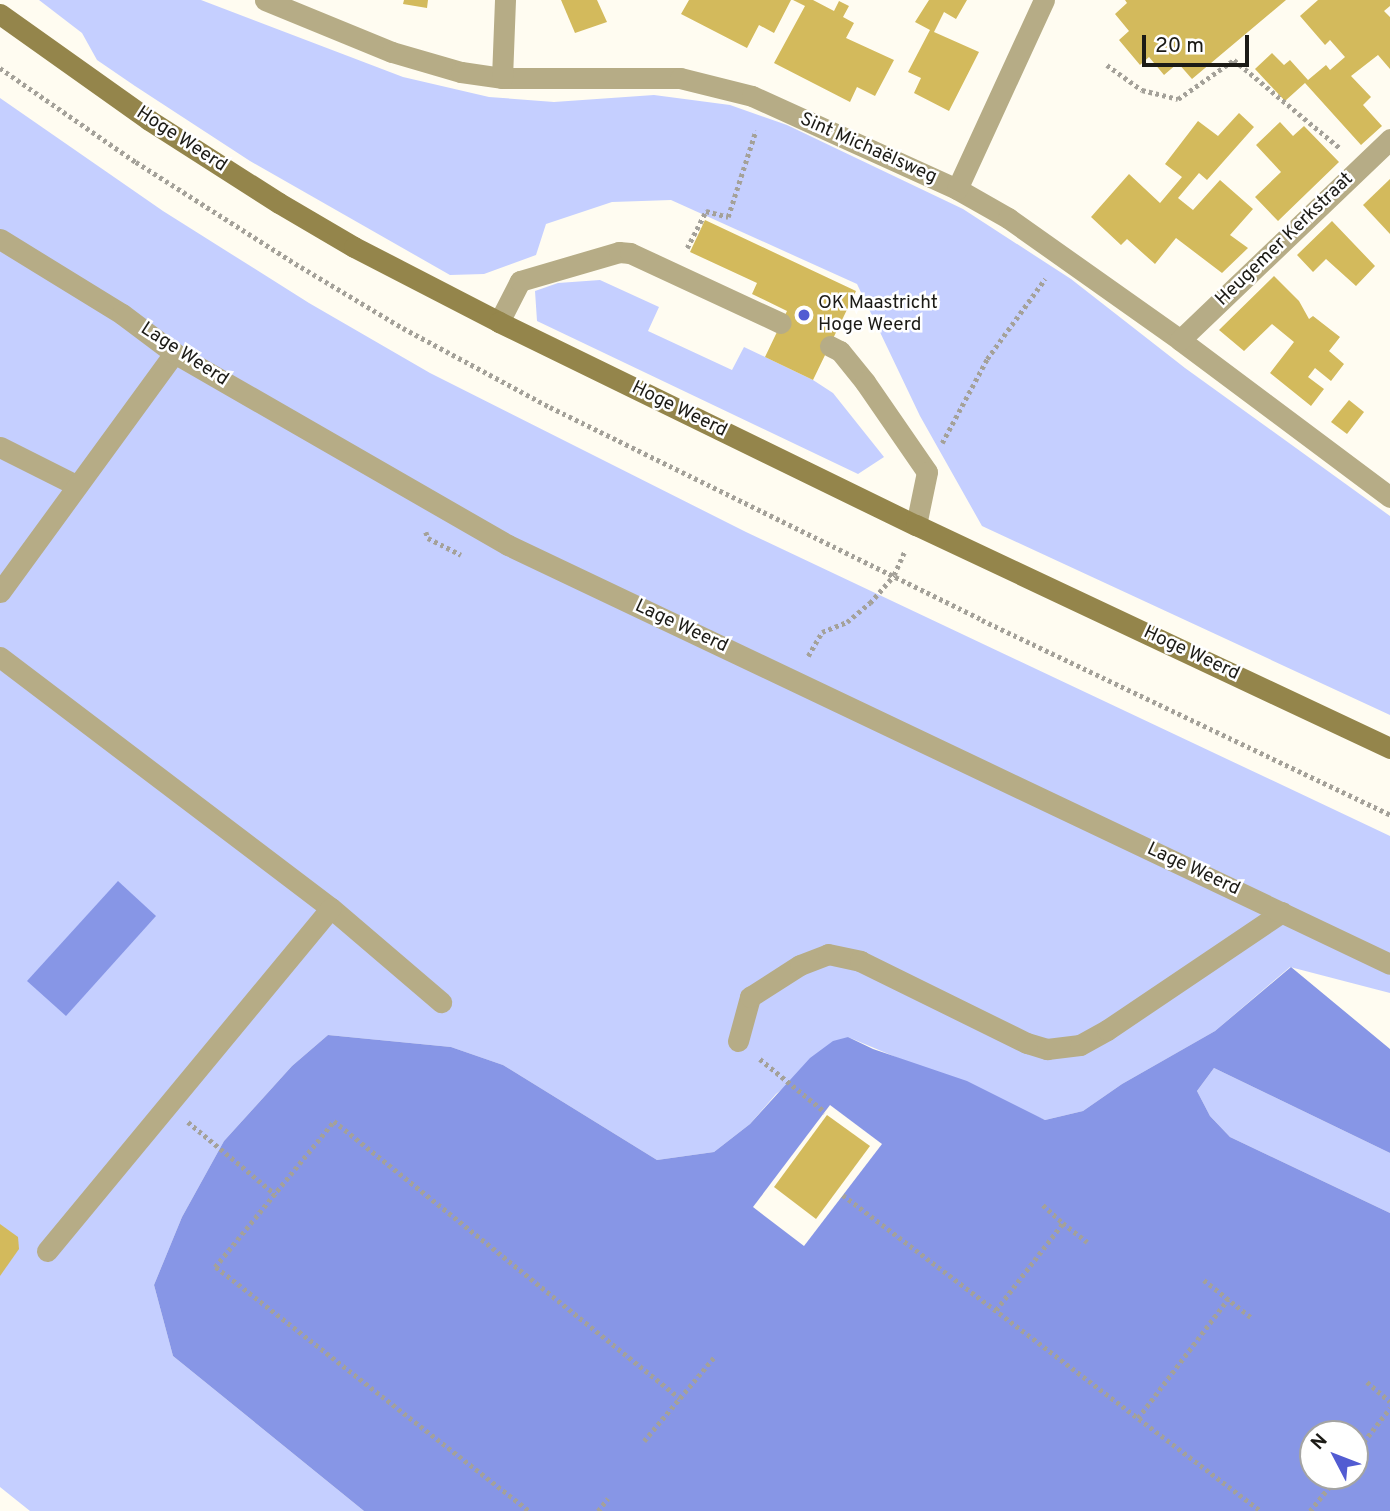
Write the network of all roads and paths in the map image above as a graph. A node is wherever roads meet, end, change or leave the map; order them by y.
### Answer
1 (265, 0) edge
2 (505, 0) edge
3 (1042, 4) edge
4 (0, 15) edge
5 (1107, 65) dead end
6 (0, 68) edge
7 (502, 78) junction
8 (765, 102) junction
9 (1390, 139) edge
10 (1362, 166) junction
11 (957, 189) junction
12 (0, 239) edge
13 (1061, 255) junction
14 (675, 274) junction
15 (499, 322) junction
16 (781, 323) dead end
17 (1180, 340) junction
18 (830, 346) dead end
19 (174, 352) junction
20 (0, 447) edge
21 (927, 472) junction
22 (76, 485) junction
23 (1390, 498) edge
24 (916, 525) junction
25 (894, 575) junction
26 (0, 592) edge
27 (812, 650) dead end
28 (0, 657) edge
29 (1390, 748) edge
30 (1390, 815) edge
31 (331, 908) junction
32 (1282, 912) junction
33 (1390, 964) edge
34 (441, 1002) dead end
35 (738, 1041) joint
36 (168, 1106) junction
37 (825, 1112) dead end
38 (275, 1194) junction
39 (843, 1195) dead end
40 (1043, 1205) dead end
41 (1063, 1223) junction
42 (1087, 1242) dead end
43 (47, 1251) dead end
44 (1204, 1280) dead end
45 (1228, 1300) junction
46 (996, 1310) junction
47 (1252, 1318) dead end
48 (715, 1356) dead end
49 (1367, 1382) dead end
50 (680, 1398) dead end
51 (1390, 1401) edge
52 (1390, 1408) edge
53 (1138, 1418) junction
54 (1369, 1436) edge
55 (644, 1441) dead end
56 (1327, 1490) edge
57 (608, 1498) dead end
58 (529, 1511) edge
59 (598, 1511) edge
60 (1261, 1511) edge
61 (1310, 1511) edge

1 - 7 street, Sint Michaëlsweg
2 - 7 street
3 - 11 street
4 - 15 main road, Hoge Weerd
5 - 10 path
6 - 25 path
7 - 8 street, Sint Michaëlsweg
8 - 11 street, Sint Michaëlsweg
8 - 14 path
9 - 10 street, Heugemer Kerkstraat
10 - 17 street, Heugemer Kerkstraat
11 - 13 street, Sint Michaëlsweg
12 - 19 street, Lage Weerd
13 - 17 street, Sint Michaëlsweg
13 - 21 path
14 - 15 street
14 - 16 street
15 - 24 main road, Hoge Weerd
17 - 23 street, Sint Michaëlsweg
18 - 21 street
19 - 22 street
19 - 32 street, Lage Weerd
20 - 22 street
21 - 24 street
22 - 26 street
24 - 25 path
24 - 29 main road, Hoge Weerd
25 - 27 path
25 - 30 path
28 - 31 street
31 - 34 street
31 - 36 street
32 - 33 street, Lage Weerd
32 - 35 street
35 - 37 path
36 - 38 path
36 - 43 street
38 - 50 path
38 - 58 path
39 - 46 path
40 - 41 path
41 - 42 path
41 - 46 path
44 - 45 path
45 - 47 path
45 - 53 path
46 - 53 path
48 - 55 path
49 - 51 path
52 - 54 path
53 - 60 path
56 - 61 path
57 - 59 path

